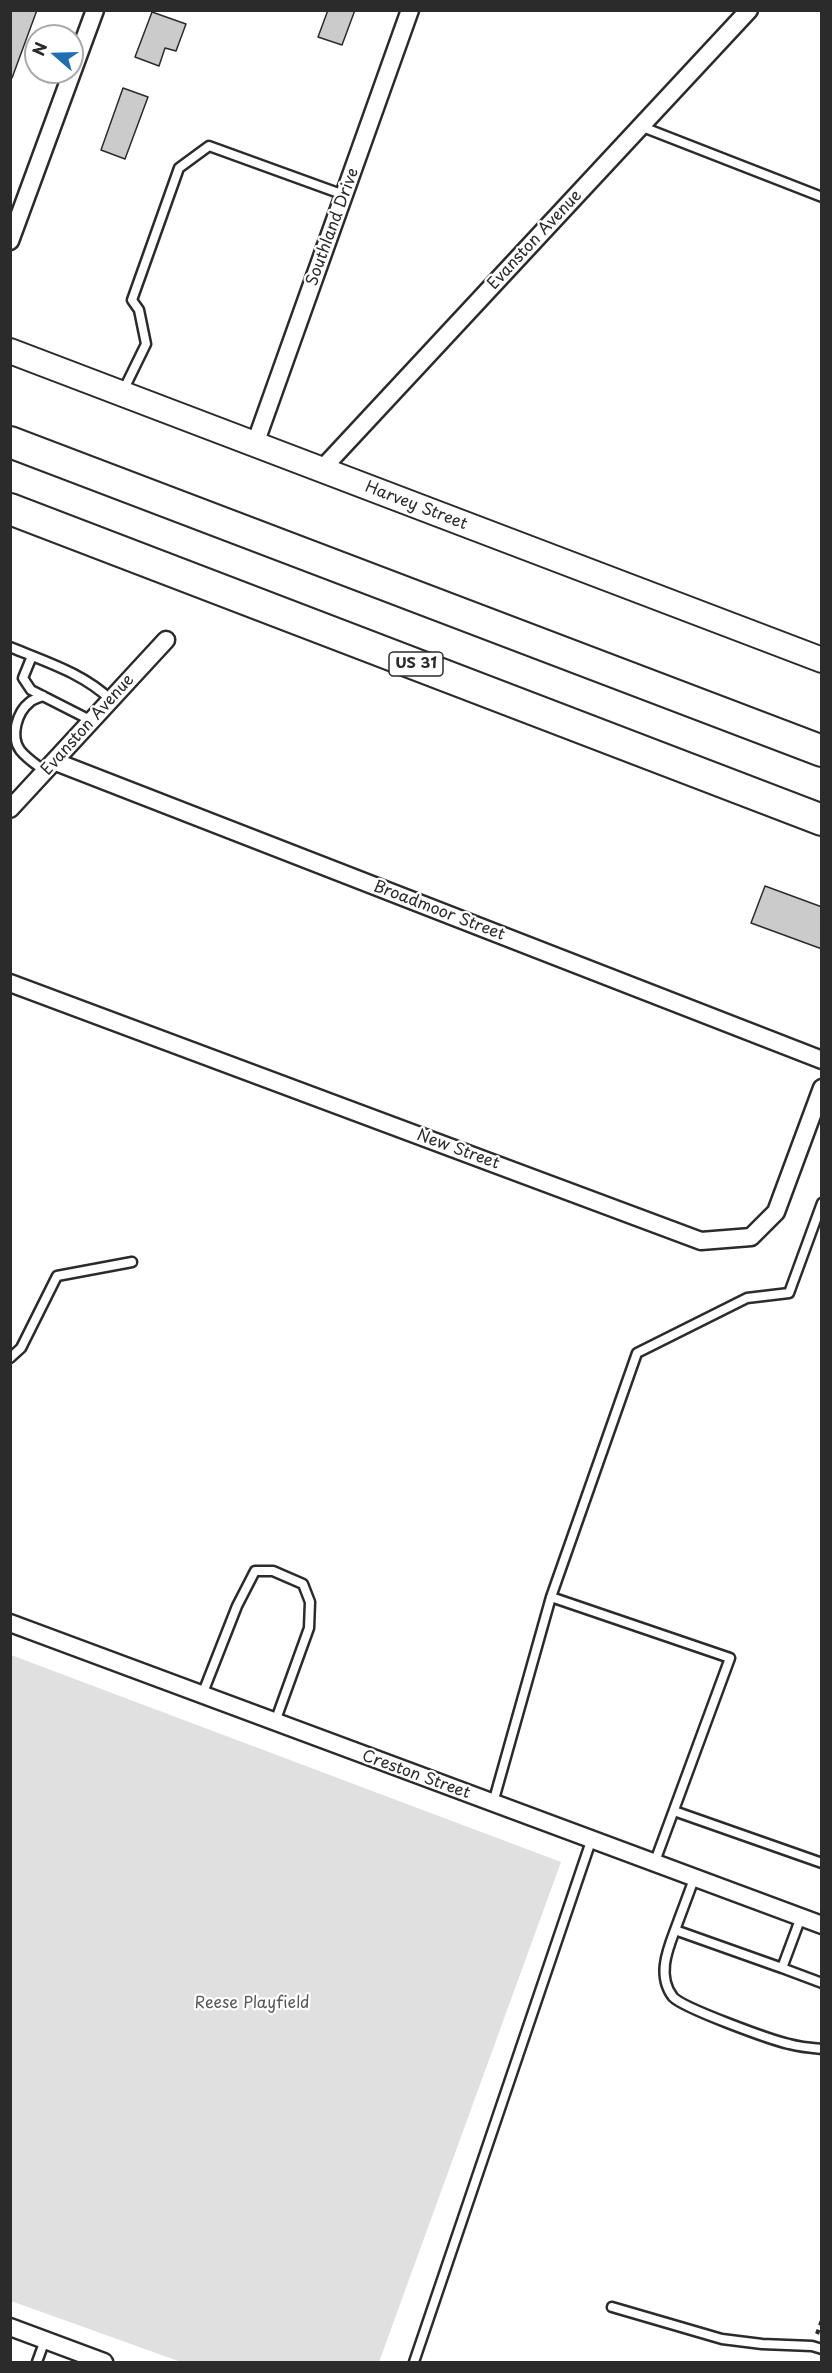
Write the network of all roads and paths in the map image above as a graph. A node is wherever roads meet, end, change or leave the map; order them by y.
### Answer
1 (95, 10) edge
2 (410, 10) edge
3 (749, 10) edge
4 (640, 126) junction
5 (344, 195) junction
6 (822, 197) edge
7 (10, 241) edge
8 (10, 351) edge
9 (122, 394) junction
10 (10, 442) edge
11 (255, 444) junction
12 (321, 470) junction
13 (10, 509) edge
14 (166, 640) dead end
15 (10, 647) edge
16 (32, 656) junction
17 (822, 660) edge
18 (43, 696) junction
19 (111, 700) junction
20 (92, 722) junction
21 (822, 752) edge
22 (51, 767) junction
23 (10, 809) edge
24 (822, 820) edge
25 (10, 983) edge
26 (822, 1060) edge
27 (822, 1088) edge
28 (822, 1203) edge
29 (132, 1262) dead end
30 (10, 1358) edge
31 (551, 1597) junction
32 (10, 1623) edge
33 (202, 1695) junction
34 (275, 1722) junction
35 (493, 1803) junction
36 (674, 1811) junction
37 (591, 1841) junction
38 (822, 1863) edge
39 (654, 1864) junction
40 (694, 1879) junction
41 (801, 1917) junction
42 (822, 1925) edge
43 (675, 1930) junction
44 (782, 1968) junction
45 (822, 1983) edge
46 (822, 2049) edge
47 (612, 2307) dead end
48 (10, 2327) edge
49 (45, 2340) junction
50 (822, 2349) edge
51 (37, 2362) edge
52 (104, 2362) edge
53 (414, 2362) edge

1 - 7 street
2 - 5 street, Southland Drive
3 - 4 street, Evanston Avenue
4 - 6 lane
4 - 12 street, Evanston Avenue
5 - 9 lane
5 - 11 street, Southland Drive
8 - 9 street, Harvey Street
9 - 11 street, Harvey Street
10 - 21 highway
11 - 12 street, Harvey Street
12 - 17 street, Harvey Street
13 - 24 highway, US 31
14 - 19 street, Evanston Avenue
15 - 16 lane
16 - 18 lane
16 - 19 lane
18 - 20 lane
18 - 22 lane
19 - 20 street, Evanston Avenue
20 - 22 street, Evanston Avenue
22 - 23 street, Evanston Avenue
22 - 26 street, Broadmoor Street
25 - 27 street, New Street
28 - 31 lane
29 - 30 lane
31 - 35 lane
31 - 36 lane
32 - 33 street, Creston Street
33 - 34 street, Creston Street
33 - 34 lane
34 - 35 street, Creston Street
35 - 37 street, Creston Street
36 - 38 lane
36 - 39 lane
37 - 39 street, Creston Street
37 - 53 lane
39 - 40 street, Creston Street
40 - 41 street, Creston Street
40 - 43 lane
41 - 42 street, Creston Street
41 - 44 lane
43 - 44 lane
43 - 46 lane
44 - 45 lane
47 - 50 lane
48 - 49 street
49 - 51 lane
49 - 52 street

